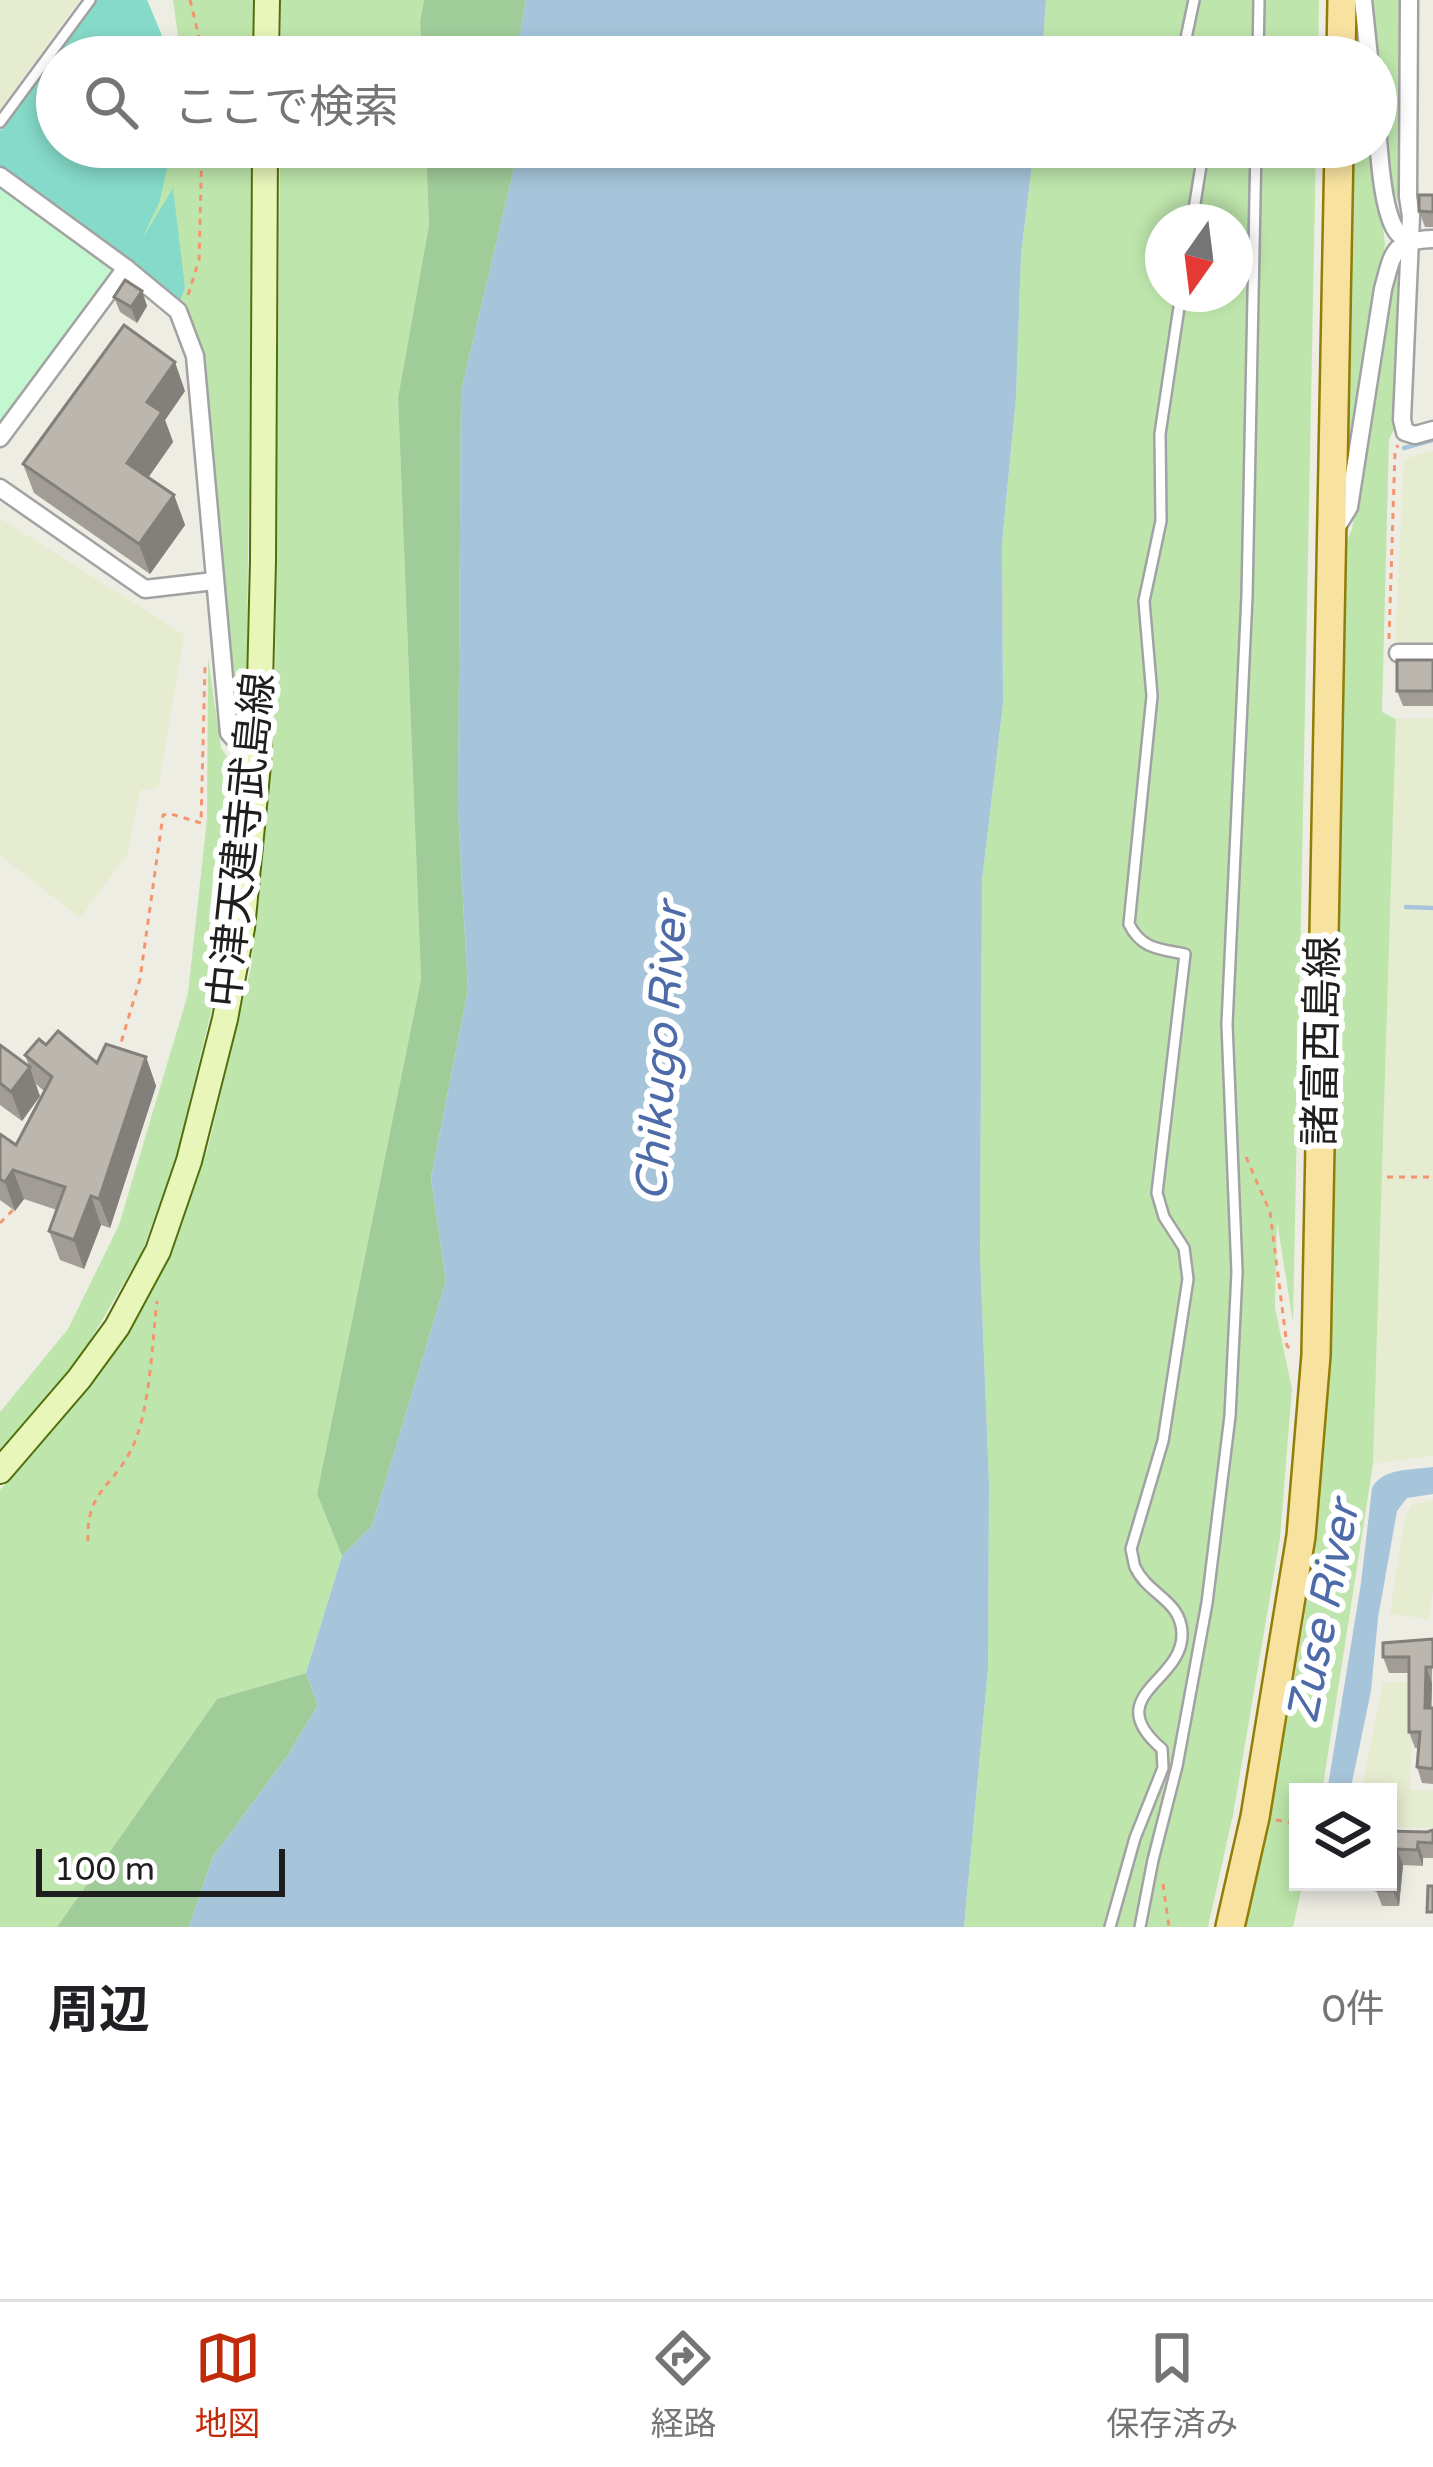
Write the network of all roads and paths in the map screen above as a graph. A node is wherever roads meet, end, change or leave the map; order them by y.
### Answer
1 (90, 0) edge
2 (190, 0) edge
3 (267, 0) edge
4 (1194, 0) edge
5 (1259, 0) edge
6 (1342, 0) edge
7 (1363, 0) edge
8 (1411, 0) edge
9 (63, 36) edge
10 (199, 36) edge
11 (266, 36) edge
12 (1186, 36) edge
13 (1258, 36) edge
14 (1341, 36) edge
15 (1367, 36) edge
16 (36, 73) edge
17 (0, 122) edge
18 (201, 168) edge
19 (266, 168) edge
20 (1201, 168) edge
21 (1256, 168) edge
22 (1339, 168) edge
23 (1382, 168) edge
24 (0, 176) edge
25 (1195, 204) edge
26 (1433, 238) edge
27 (1409, 239) junction
28 (126, 268) junction
29 (178, 311) junction
30 (1178, 312) edge
31 (1433, 430) edge
32 (1405, 432) junction
33 (0, 438) edge
34 (0, 488) edge
35 (1332, 534) junction
36 (214, 581) junction
37 (206, 652) dead end
38 (1398, 653) joint
39 (1433, 653) edge
40 (258, 765) junction
41 (117, 1055) edge
42 (1233, 1137) junction
43 (1387, 1177) dead end
44 (1433, 1177) edge
45 (16, 1207) dead end
46 (0, 1223) edge
47 (157, 1300) dead end
48 (1316, 1354) junction
49 (0, 1471) edge
50 (88, 1541) dead end
51 (1153, 1860) junction
52 (1110, 1927) edge
53 (1140, 1927) edge
54 (1169, 1927) edge
55 (1230, 1927) edge

1 - 9 lane
2 - 10 path
3 - 11 main road
4 - 12 lane
5 - 13 lane
6 - 14 main road
7 - 15 street
8 - 27 street
16 - 17 lane
18 - 29 path
19 - 40 main road, 中津天建寺武島線
20 - 25 lane
21 - 42 lane
22 - 35 main road, 諸富西島線
23 - 27 street
24 - 28 street
26 - 27 street
27 - 32 street
27 - 35 street
28 - 29 street
28 - 33 street
29 - 36 street
30 - 52 lane
31 - 32 street
32 - 38 path
34 - 36 street
35 - 48 main road, 諸富西島線
36 - 40 street
37 - 41 path
38 - 39 street
40 - 49 main road, 中津天建寺武島線
42 - 48 path
42 - 51 lane
43 - 44 path
45 - 46 path
47 - 50 path
48 - 55 main road, 諸富西島線
51 - 53 lane
51 - 54 path

